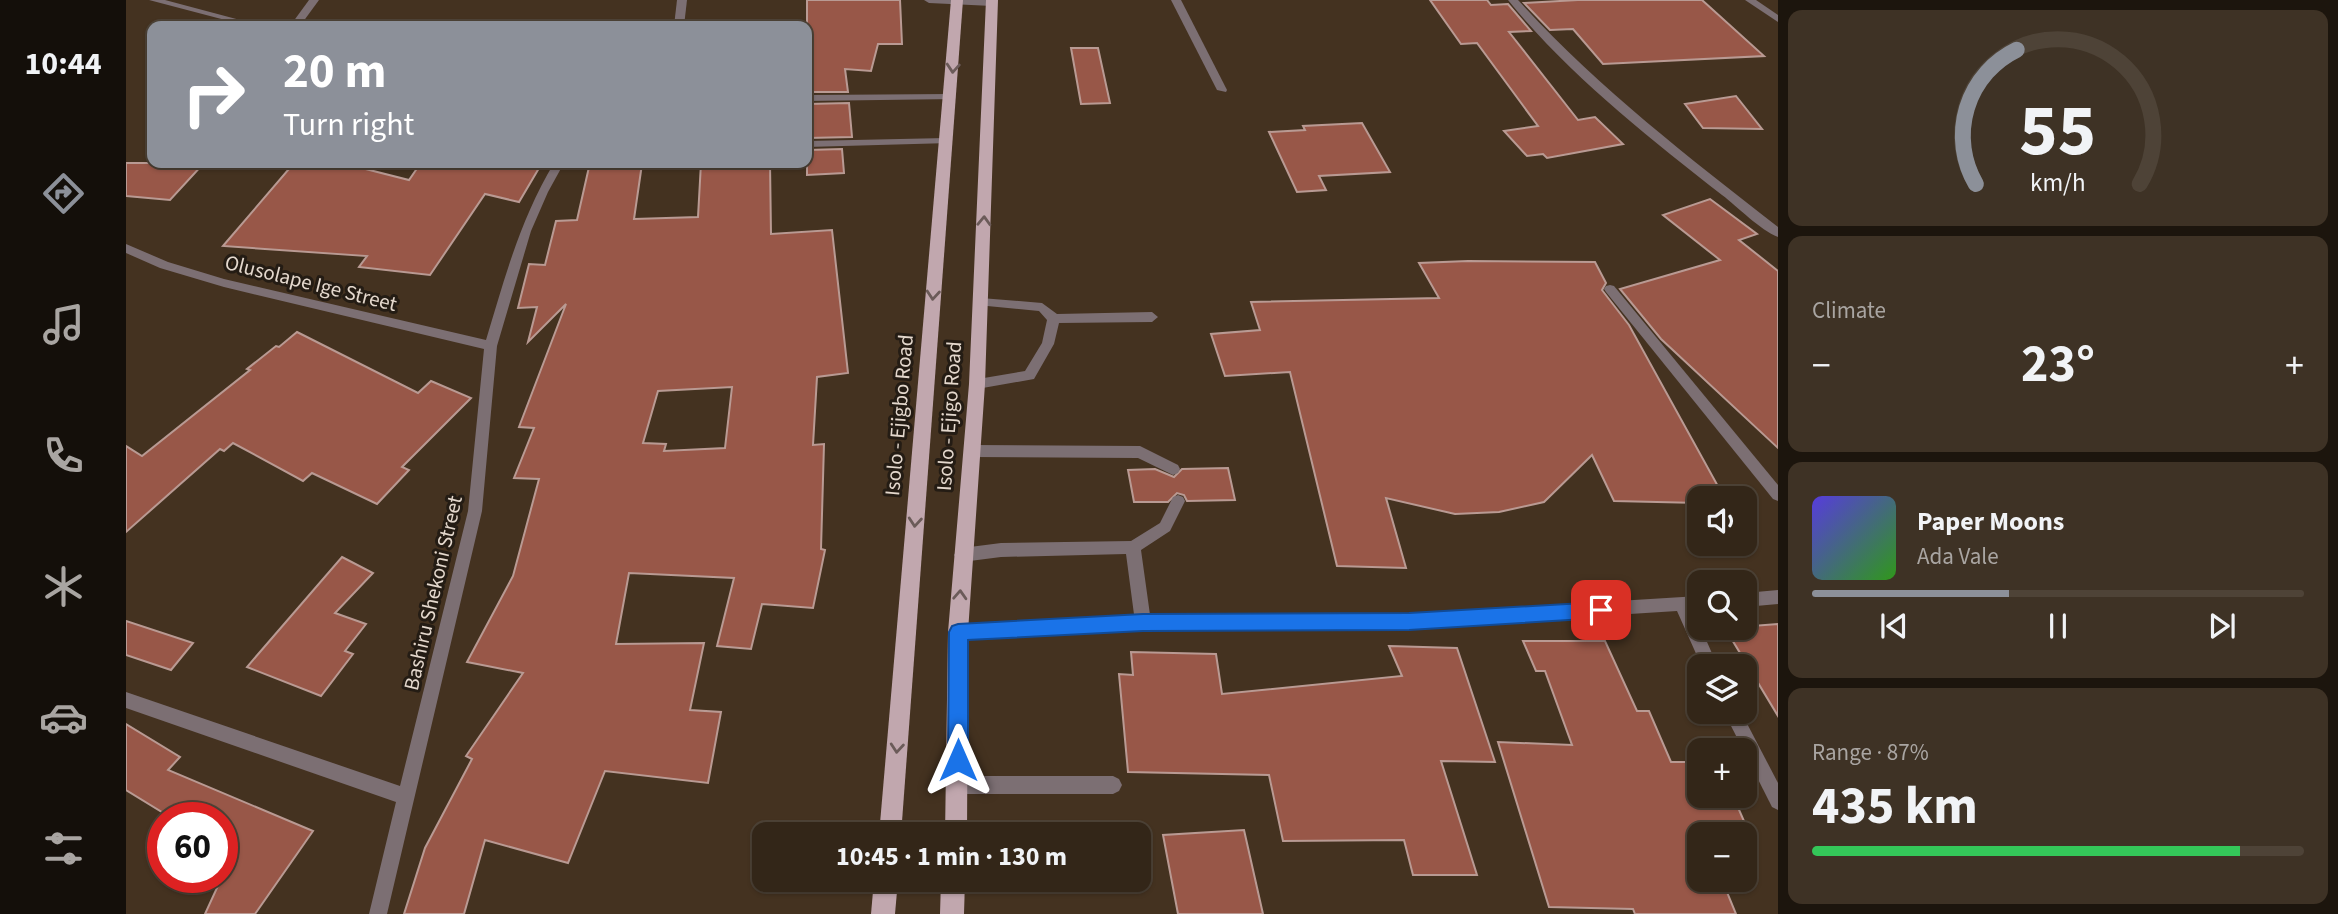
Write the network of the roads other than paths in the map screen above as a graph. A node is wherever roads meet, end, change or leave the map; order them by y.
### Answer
1 (154, 0) edge
2 (314, 0) edge
3 (682, 0) edge
4 (929, 0) edge
5 (1176, 0) edge
6 (1513, 0) edge
7 (1750, 0) edge
8 (957, 2) edge
9 (992, 2) edge
10 (1778, 19) edge
11 (238, 21) edge
12 (299, 21) edge
13 (680, 21) edge
14 (1222, 90) dead end
15 (951, 97) junction
16 (812, 98) edge
17 (946, 141) junction
18 (812, 144) edge
19 (556, 168) edge
20 (1778, 233) edge
21 (126, 248) edge
22 (1610, 289) dead end
23 (981, 302) junction
24 (1152, 317) dead end
25 (1054, 319) junction
26 (491, 346) junction
27 (977, 384) junction
28 (972, 451) junction
29 (1173, 469) dead end
30 (1778, 495) edge
31 (1178, 501) dead end
32 (1133, 547) junction
33 (962, 555) junction
34 (1778, 597) edge
35 (1757, 599) edge
36 (1682, 604) junction
37 (1687, 604) edge
38 (1143, 622) junction
39 (958, 632) junction
40 (1704, 654) edge
41 (126, 700) edge
42 (1738, 724) edge
43 (958, 785) junction
44 (1113, 785) dead end
45 (407, 797) junction
46 (1778, 801) edge
47 (891, 822) edge
48 (957, 822) edge
49 (885, 892) edge
50 (953, 892) edge
51 (378, 914) edge
52 (883, 914) edge
53 (952, 914) edge

1 - 11 street
2 - 12 street
3 - 13 street
4 - 8 street
5 - 14 street
6 - 20 street
7 - 10 street
8 - 9 street
8 -> 15 main road, Isolo - Ejigbo Road
23 -> 9 main road, Isolo - Ejigo Road
15 - 16 street
15 - 17 main road, Isolo - Ejigbo Road
17 - 18 street
17 -> 47 main road, Isolo - Ejigbo Road
19 - 26 street, Bashiru Shekoni Street
21 - 26 street, Olusolape Ige Street
22 - 30 street
23 - 25 street
23 - 27 main road, Isolo - Ejigo Road
24 - 25 street
25 - 27 street
26 - 45 street, Bashiru Shekoni Street
27 - 28 main road, Isolo - Ejigo Road
28 - 29 street
28 - 33 main road, Isolo - Ejigo Road
31 - 32 street
32 - 33 street
32 - 38 street
39 -> 33 main road, Isolo - Ejigo Road
34 - 35 street
36 - 37 street
36 - 38 street
36 - 40 street
38 - 39 street
39 - 43 main road, Isolo - Ejigo Road
41 - 45 street
42 - 46 street
43 - 44 street
43 - 48 main road, Isolo - Ejigo Road
45 - 51 street, Bashiru Shekoni Street
49 - 52 main road
50 - 53 main road

